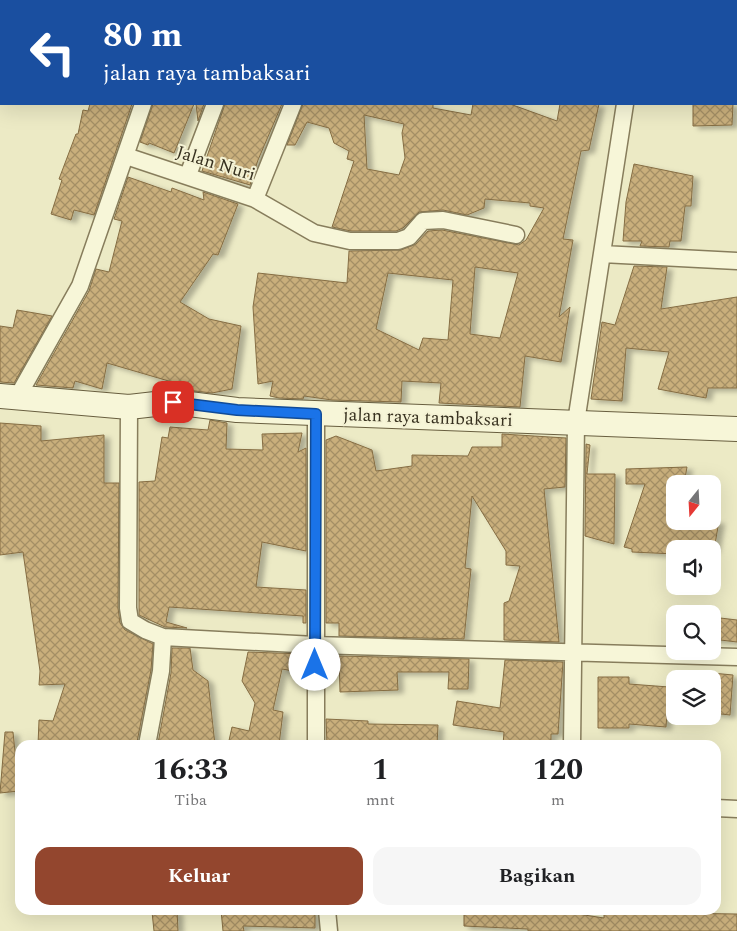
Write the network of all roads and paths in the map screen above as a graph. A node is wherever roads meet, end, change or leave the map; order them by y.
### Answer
1 (143, 105) edge
2 (215, 105) edge
3 (293, 105) edge
4 (625, 105) edge
5 (126, 156) junction
6 (188, 175) junction
7 (255, 199) junction
8 (516, 235) dead end
9 (602, 254) junction
10 (737, 262) edge
11 (9, 396) edge
12 (129, 407) junction
13 (316, 414) junction
14 (576, 422) junction
15 (737, 429) edge
16 (163, 637) junction
17 (315, 645) junction
18 (572, 653) junction
19 (737, 657) edge
20 (147, 740) edge
21 (316, 740) edge
22 (572, 740) edge
23 (721, 808) edge
24 (737, 809) edge
25 (327, 915) edge
26 (329, 931) edge

1 - 5 street
2 - 6 street
3 - 7 street, Jalan Nuri
4 - 9 street
5 - 6 street, Jalan Nuri
5 - 11 street
6 - 7 street, Jalan Nuri
7 - 8 street
9 - 10 street
9 - 14 street
11 - 12 street, jalan raya tambaksari
12 - 13 street, jalan raya tambaksari
12 - 16 street
13 - 14 street, jalan raya tambaksari
13 - 17 street
14 - 15 street, jalan raya tambaksari
14 - 18 street
16 - 17 street
16 - 20 street
17 - 18 street
17 - 21 street
18 - 19 street
18 - 22 street
23 - 24 street
25 - 26 street

